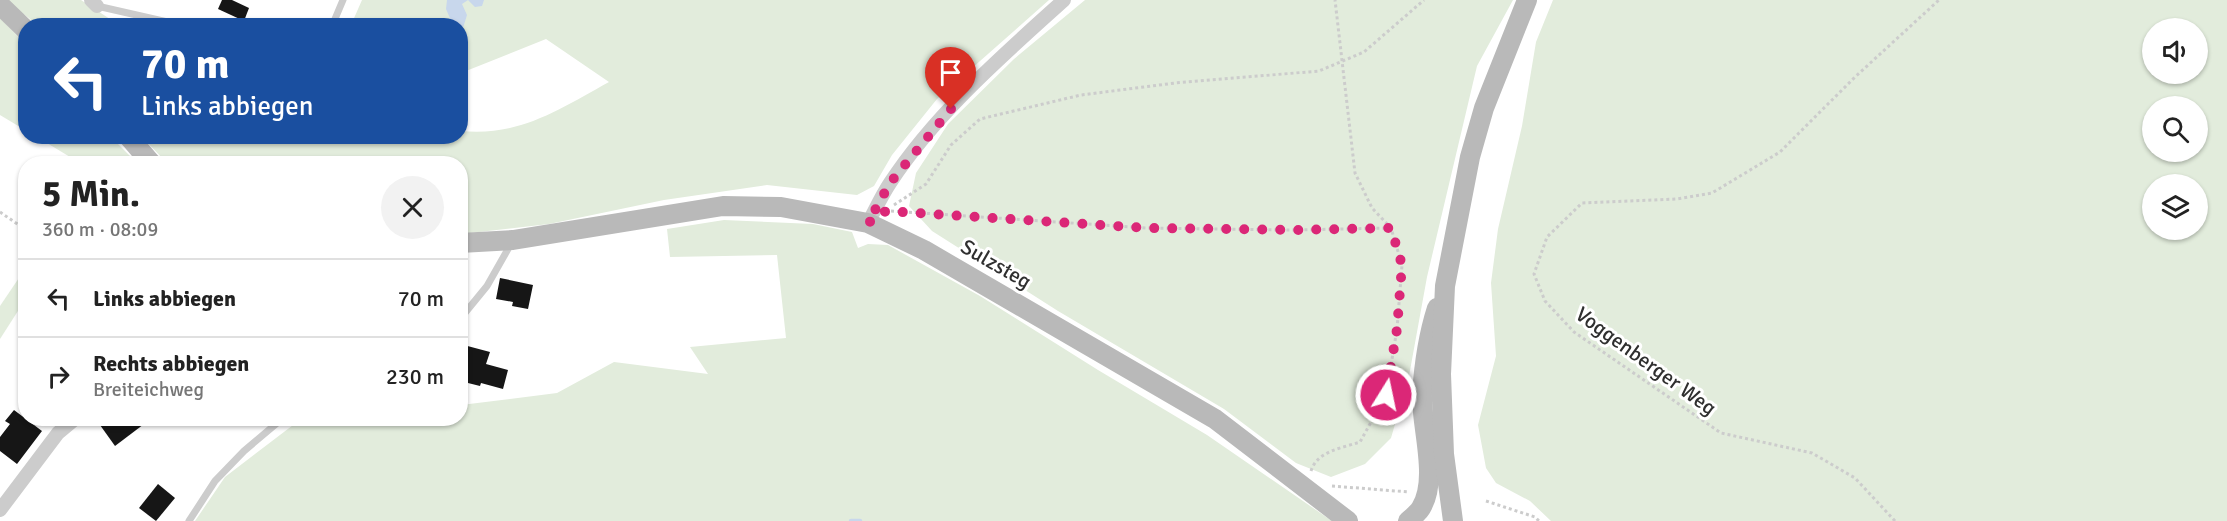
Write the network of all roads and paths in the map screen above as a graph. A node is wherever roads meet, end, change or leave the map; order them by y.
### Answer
1 (343, 0) edge
2 (1064, 0) edge
3 (1335, 0) edge
4 (1424, 0) edge
5 (1527, 0) edge
6 (1939, 0) edge
7 (94, 3) edge
8 (0, 4) edge
9 (153, 18) edge
10 (335, 18) edge
11 (18, 22) edge
12 (1342, 62) junction
13 (135, 144) edge
14 (145, 156) edge
15 (0, 212) edge
16 (868, 223) junction
17 (18, 224) edge
18 (1391, 228) junction
19 (513, 240) junction
20 (468, 243) edge
21 (1445, 286) junction
22 (468, 309) edge
23 (66, 426) edge
24 (274, 426) edge
25 (1310, 473) dead end
26 (1328, 486) dead end
27 (1410, 492) dead end
28 (1486, 501) dead end
29 (0, 510) edge
30 (189, 521) edge
31 (1348, 521) edge
32 (1408, 521) edge
33 (1454, 521) edge
34 (1539, 521) edge
35 (1895, 521) edge

1 - 10 lane
2 - 16 street
3 - 12 path
4 - 12 path
5 - 21 street
6 - 35 path, Voggenberger Weg
7 - 9 lane
8 - 11 street
12 - 18 path
12 - 18 path
13 - 14 street
15 - 17 path
16 - 19 street, Sulzsteg
16 - 31 street, Sulzsteg
18 - 25 path
19 - 20 street, Sulzsteg
19 - 22 lane
21 - 32 street
21 - 33 street
23 - 29 street
24 - 30 lane
26 - 27 path
28 - 34 path

